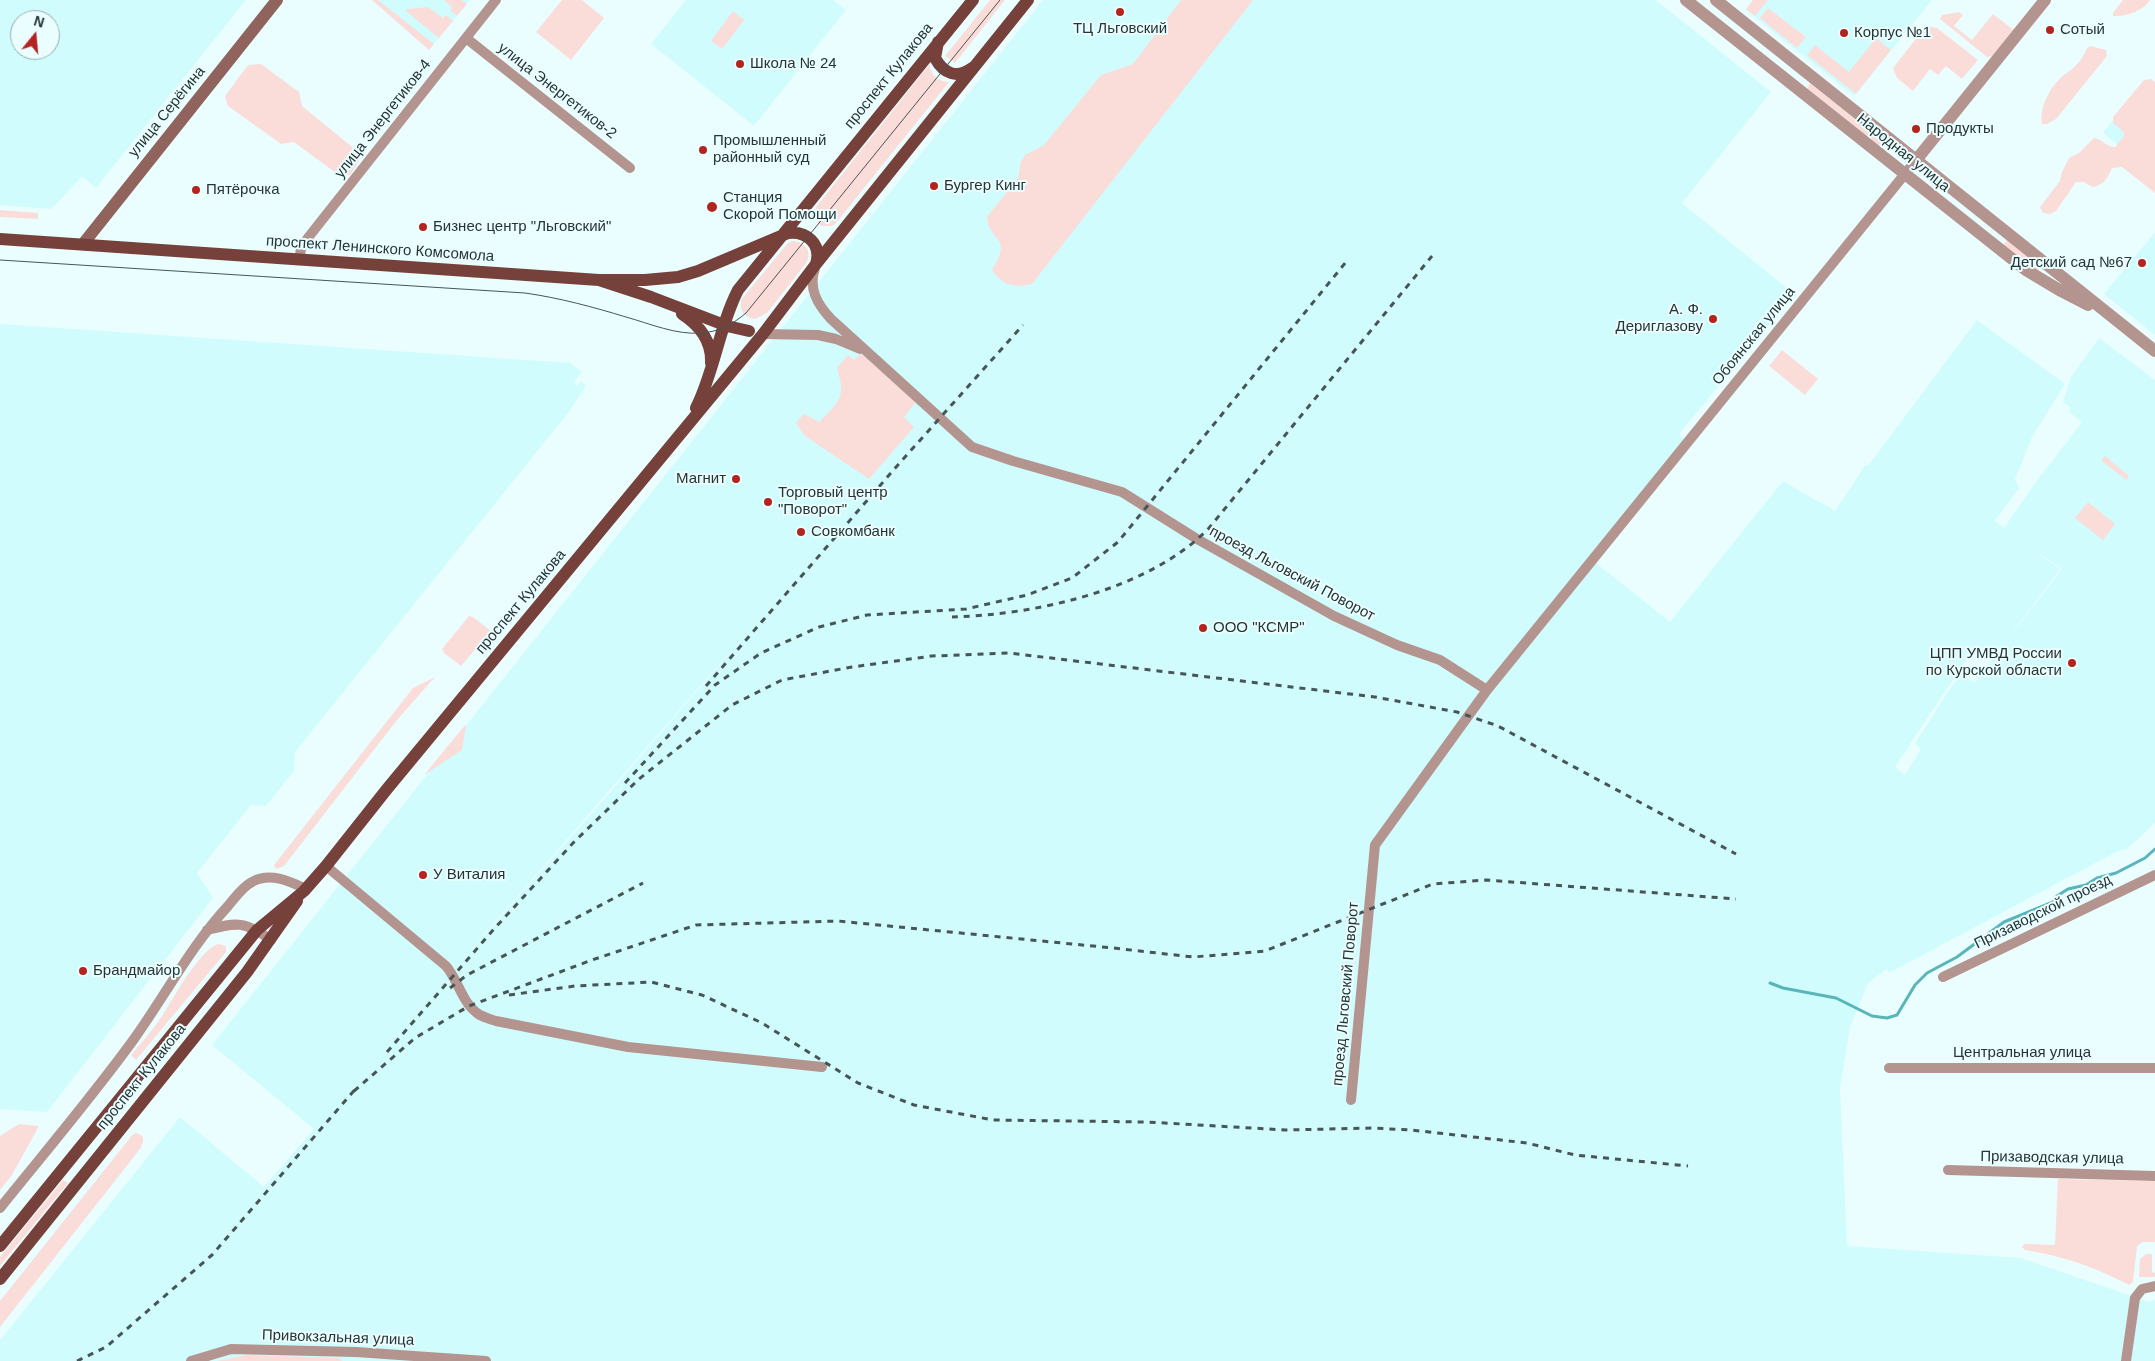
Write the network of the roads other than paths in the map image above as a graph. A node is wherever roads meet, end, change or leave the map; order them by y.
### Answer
1 (277, 0) edge
2 (496, 0) edge
3 (973, 0) edge
4 (1028, 0) edge
5 (1686, 0) edge
6 (1716, 0) edge
7 (2045, 0) edge
8 (466, 38) junction
9 (939, 40) junction
10 (973, 68) junction
11 (1917, 159) junction
12 (630, 168) dead end
13 (1904, 174) junction
14 (781, 236) junction
15 (0, 239) edge
16 (83, 244) junction
17 (299, 260) junction
18 (816, 264) junction
19 (599, 280) junction
20 (738, 290) junction
21 (651, 297) junction
22 (2110, 316) junction
23 (724, 325) junction
24 (748, 331) junction
25 (764, 334) junction
26 (2155, 351) edge
27 (870, 354) junction
28 (711, 374) junction
29 (688, 424) junction
30 (1487, 690) junction
31 (326, 866) junction
32 (2155, 875) edge
33 (305, 890) junction
34 (206, 930) junction
35 (257, 930) junction
36 (271, 940) junction
37 (1943, 977) dead end
38 (822, 1068) dead end
39 (1889, 1068) dead end
40 (2155, 1068) edge
41 (1351, 1100) dead end
42 (1948, 1170) dead end
43 (2155, 1176) edge
44 (0, 1208) edge
45 (0, 1246) edge
46 (0, 1280) edge
47 (2155, 1286) edge
48 (191, 1361) edge
49 (486, 1361) edge
50 (2126, 1361) edge

1 - 16 main road, улица Серёгина
2 - 8 street, улица Энергетиков-4
3 - 9 main road, проспект Кулакова
4 - 10 main road
5 - 13 street, Народная улица
6 - 11 street, Народная улица
7 - 11 street, Обоянская улица
8 - 12 street, улица Энергетиков-2
8 - 17 street, улица Энергетиков-4
9 - 10 main road
9 - 14 main road, проспект Кулакова
10 - 18 main road
11 - 13 street, Обоянская улица
11 - 22 street, Народная улица
13 - 22 street, Народная улица
13 - 30 street, Обоянская улица
14 - 18 main road
14 - 19 main road, проспект Кулакова
14 - 20 main road
15 - 16 main road, проспект Ленинского Комсомола
16 - 17 main road, проспект Ленинского Комсомола
17 - 19 main road, проспект Ленинского Комсомола
18 - 25 main road, проспект Кулакова
18 - 27 street, проезд Льговский Поворот
19 - 21 main road, проспект Ленинского Комсомола
20 - 23 main road
20 - 24 main road
21 - 23 main road, проспект Ленинского Комсомола
21 - 28 main road
22 - 26 street, Народная улица
23 - 24 main road, проспект Ленинского Комсомола
23 - 28 main road
24 - 25 main road, проспект Ленинского Комсомола
25 - 27 street
25 - 29 main road, проспект Кулакова
27 - 30 street, проезд Льговский Поворот
28 - 29 main road
29 - 31 main road, проспект Кулакова
30 - 41 street, проезд Льговский Поворот
31 - 33 main road, проспект Кулакова
31 - 38 street
32 - 37 street, Призаводской проезд
33 - 34 street
33 - 35 main road, проспект Кулакова
33 - 36 main road, проспект Кулакова
34 - 35 street
34 - 44 street
35 - 36 street
35 - 45 main road, проспект Кулакова
36 - 46 main road, проспект Кулакова
39 - 40 street, Центральная улица
42 - 43 street, Призаводская улица
47 - 50 street
48 - 49 street, Привокзальная улица

